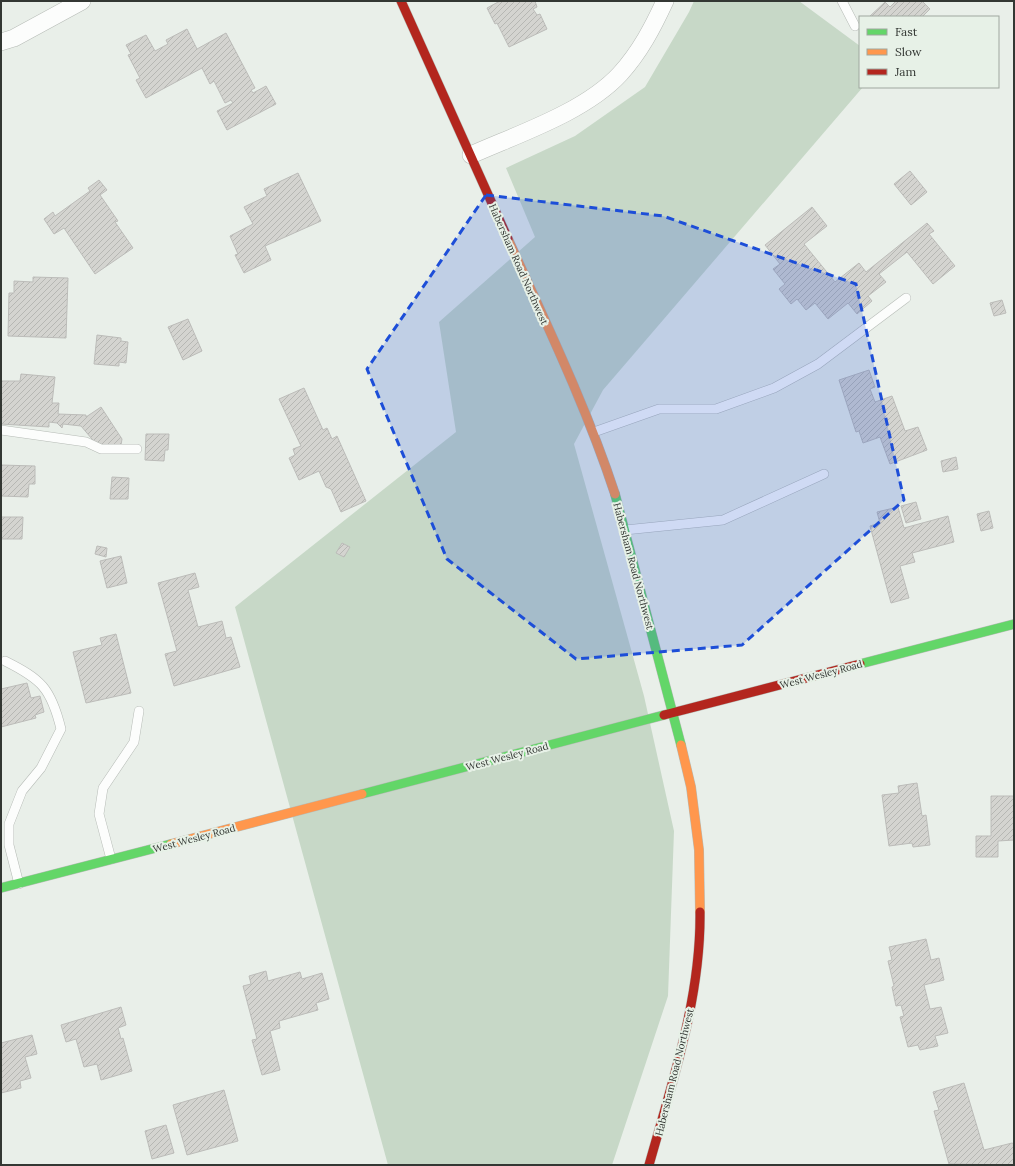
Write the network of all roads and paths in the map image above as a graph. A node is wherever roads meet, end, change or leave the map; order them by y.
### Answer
1 (82, 1) edge
2 (401, 1) edge
3 (665, 1) edge
4 (842, 1) edge
5 (855, 26) dead end
6 (1, 42) edge
7 (470, 155) junction
8 (906, 298) dead end
9 (1, 430) edge
10 (594, 432) junction
11 (137, 449) dead end
12 (824, 474) dead end
13 (625, 530) junction
14 (1014, 624) edge
15 (4, 661) dead end
16 (140, 711) dead end
17 (674, 712) junction
18 (111, 859) junction
19 (19, 884) junction
20 (1, 888) edge
21 (649, 1165) edge

1 - 6 street
2 - 7 street, Habersham Road Northwest
3 - 7 street
4 - 5 lane
7 - 10 street, Habersham Road Northwest
8 - 10 lane
9 - 11 lane
10 - 13 street, Habersham Road Northwest
12 - 13 lane
13 - 17 street, Habersham Road Northwest
14 - 17 street, West Wesley Road
15 - 19 lane
16 - 18 lane
17 - 18 street, West Wesley Road
17 - 21 street, Habersham Road Northwest
18 - 19 street, West Wesley Road
19 - 20 street, West Wesley Road

